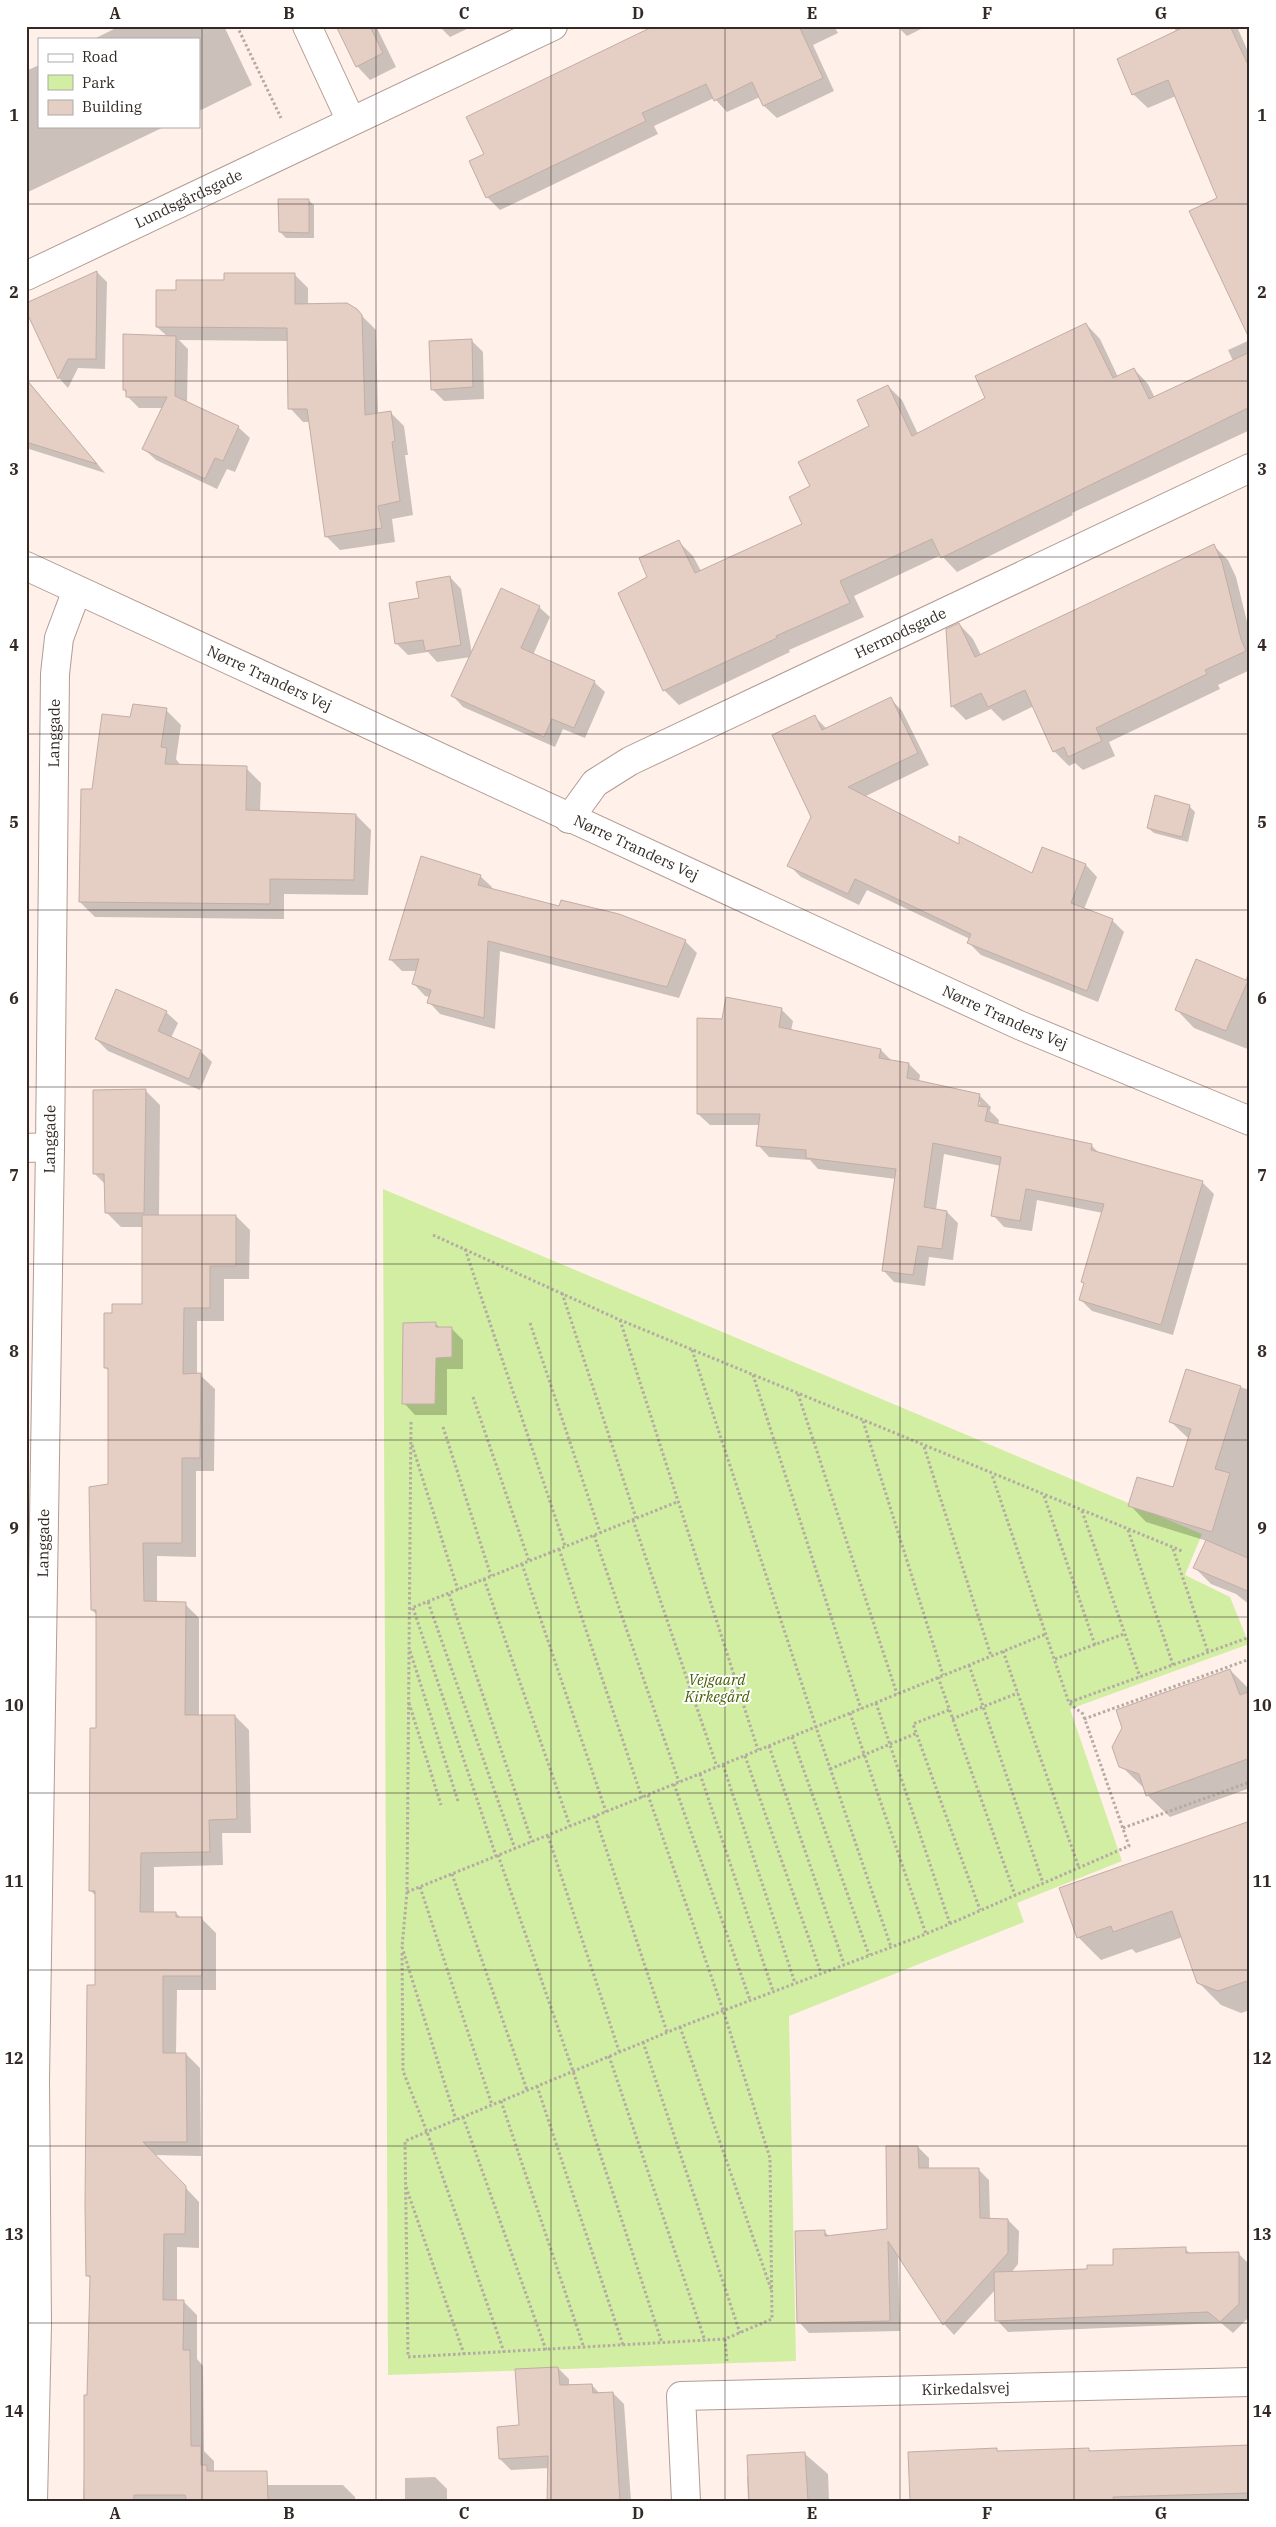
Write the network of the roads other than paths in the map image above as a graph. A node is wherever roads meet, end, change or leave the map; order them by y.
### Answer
1 (307, 26) edge
2 (553, 26) edge
3 (351, 121) junction
4 (26, 276) edge
5 (1250, 468) edge
6 (26, 566) edge
7 (77, 590) junction
8 (569, 819) junction
9 (1250, 1121) edge
10 (38, 1148) edge
11 (32, 2325) edge
12 (1250, 2382) edge
13 (33, 2501) edge
14 (686, 2501) edge

1 - 3 street
2 - 3 street, Lundsgårdsgade
3 - 4 street, Lundsgårdsgade
5 - 8 street, Hermodsgade
6 - 7 street, Nørre Tranders Vej
7 - 8 street, Nørre Tranders Vej
7 - 10 street, Langgade
8 - 9 street, Nørre Tranders Vej
10 - 11 street, Langgade
11 - 13 street, Langgade
12 - 14 street, Kirkedalsvej

